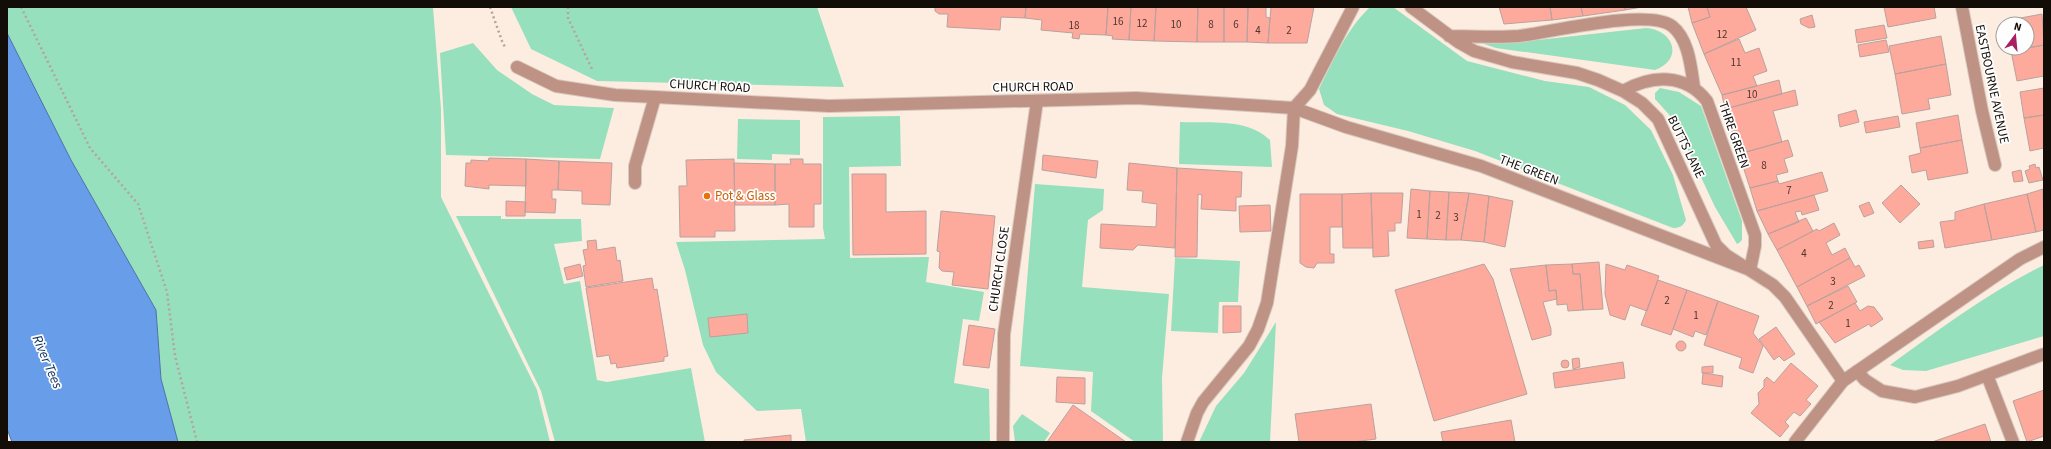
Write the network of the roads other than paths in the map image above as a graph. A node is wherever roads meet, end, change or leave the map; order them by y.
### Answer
1 (1353, 7) edge
2 (1411, 7) edge
3 (1962, 7) edge
4 (1449, 36) junction
5 (517, 67) road end
6 (1694, 87) junction
7 (1623, 91) junction
8 (655, 97) junction
9 (1037, 101) junction
10 (1294, 108) junction
11 (1995, 166) dead end
12 (635, 183) dead end
13 (2044, 247) edge
14 (1750, 270) junction
15 (2044, 354) edge
16 (1856, 371) junction
17 (1987, 375) junction
18 (1843, 380) junction
19 (1003, 442) edge
20 (1187, 442) edge
21 (1795, 442) edge
22 (2012, 442) edge

1 - 10 street
2 - 4 street, BUTTS LANE
3 - 11 street, EASTBOURNE AVENUE
4 - 6 street
4 - 7 street, BUTTS LANE
5 - 8 street, CHURCH ROAD
6 - 7 street, THRE GREEN
6 - 14 street, THRE GREEN
7 - 14 street, BUTTS LANE
8 - 9 street, CHURCH ROAD
8 - 12 street
9 - 10 street, CHURCH ROAD
9 - 19 street, CHURCH CLOSE
10 - 14 street, THE GREEN
10 - 20 street
13 - 16 street
14 - 18 street, BUTTS LANE
15 - 17 street
16 - 17 street
16 - 18 street
17 - 22 street
18 - 21 street

